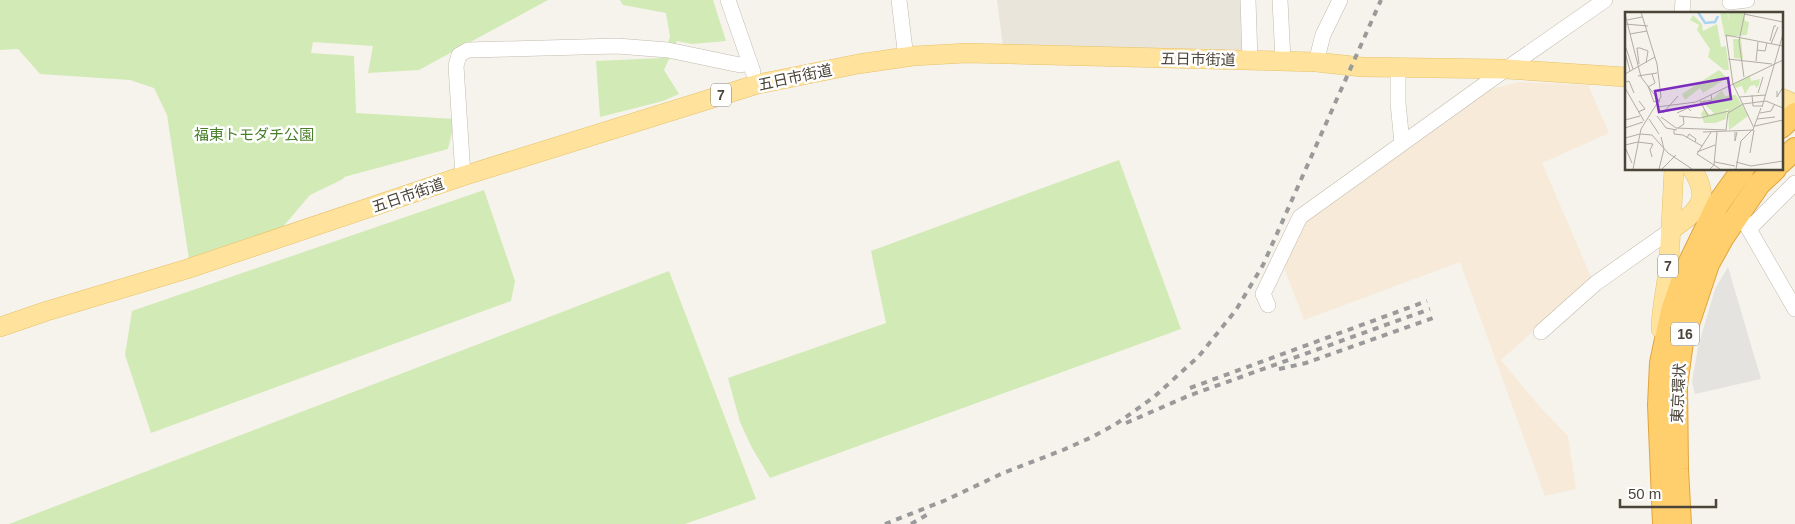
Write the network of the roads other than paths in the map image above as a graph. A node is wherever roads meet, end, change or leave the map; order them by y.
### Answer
1 (728, 0) edge
2 (899, 0) edge
3 (1248, 0) edge
4 (1280, 0) edge
5 (1340, 0) edge
6 (1605, 0) edge
7 (1747, 0) edge
8 (1730, 5) edge
9 (906, 58) junction
10 (1250, 60) junction
11 (1283, 61) junction
12 (1316, 62) junction
13 (750, 63) junction
14 (1398, 68) junction
15 (1506, 68) junction
16 (1625, 78) edge
17 (758, 84) junction
18 (1782, 98) edge
19 (1795, 104) edge
20 (1795, 114) edge
21 (1782, 126) edge
22 (1402, 143) junction
23 (1795, 149) edge
24 (1782, 161) edge
25 (1674, 170) edge
26 (1693, 170) edge
27 (1742, 170) edge
28 (1774, 170) edge
29 (463, 176) junction
30 (1795, 183) edge
31 (1744, 220) junction
32 (1671, 230) junction
33 (1268, 305) dead end
34 (1795, 309) edge
35 (0, 327) edge
36 (1541, 332) dead end
37 (1661, 363) junction
38 (1664, 524) edge
39 (1680, 524) edge

1 - 13 street
2 - 9 street
3 - 10 street
4 - 11 street
5 - 12 street
6 - 15 street
7 - 8 street
9 - 10 main road, 五日市街道 / 7
9 - 17 main road, 五日市街道 / 7
10 - 11 main road, 五日市街道 / 7
11 - 12 main road, 五日市街道 / 7
12 - 14 main road, 五日市街道 / 7
13 - 17 street
13 - 29 street
14 - 15 main road, 五日市街道 / 7
14 - 22 street
15 - 16 main road, 五日市街道 / 7
15 - 22 street
17 - 29 main road, 五日市街道 / 7
18 - 19 main road
20 - 21 highway
22 - 33 street
23 - 24 highway
25 - 32 main road, 7
26 - 32 main road
27 - 37 highway, 東京環状 / 16
28 - 31 highway, 東京環状 / 16
29 - 35 main road, 五日市街道 / 7
30 - 31 street
31 - 34 street
31 - 39 highway, 東京環状 / 16
32 - 36 street
32 - 37 main road, 7
37 - 38 highway, 東京環状 / 16

